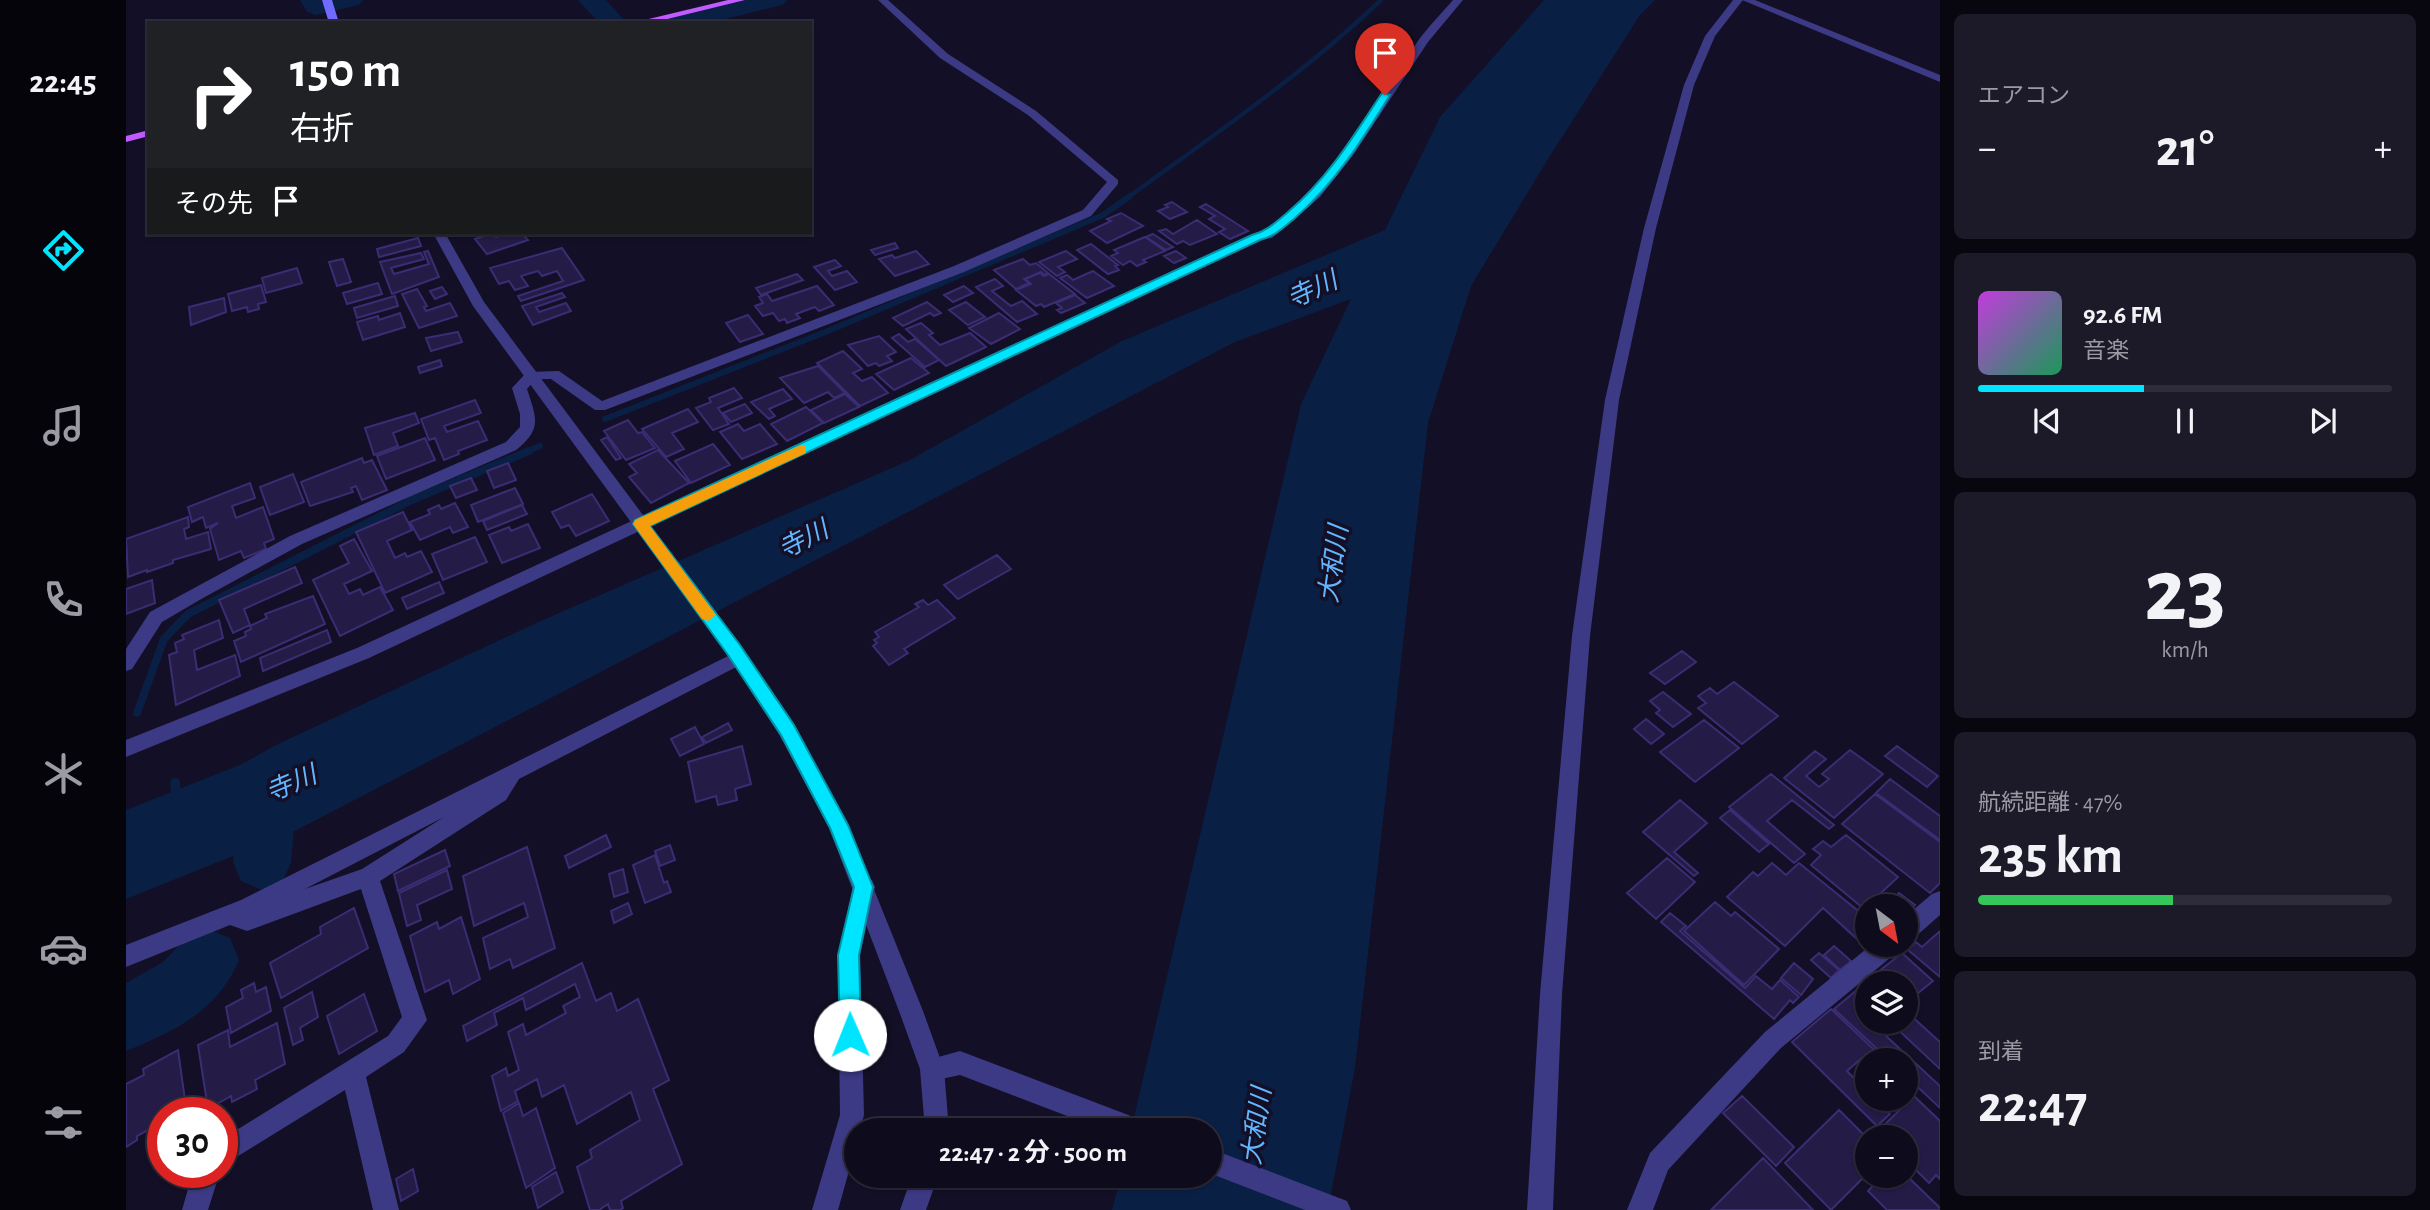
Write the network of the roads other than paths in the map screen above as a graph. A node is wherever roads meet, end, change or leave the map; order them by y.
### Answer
1 (327, 0) edge
2 (740, 0) edge
3 (883, 0) edge
4 (1458, 0) edge
5 (1738, 0) edge
6 (1747, 0) edge
7 (333, 21) edge
8 (646, 21) edge
9 (1940, 79) edge
10 (147, 134) edge
11 (126, 139) edge
12 (440, 235) edge
13 (532, 375) junction
14 (643, 527) junction
15 (736, 654) junction
16 (126, 664) edge
17 (126, 749) edge
18 (513, 774) junction
19 (368, 877) junction
20 (863, 887) junction
21 (1940, 901) edge
22 (229, 915) junction
23 (1918, 920) edge
24 (126, 956) edge
25 (1874, 957) edge
26 (932, 1069) junction
27 (353, 1071) junction
28 (936, 1118) edge
29 (1104, 1118) edge
30 (238, 1144) edge
31 (1222, 1165) edge
32 (200, 1188) edge
33 (921, 1188) edge
34 (195, 1210) edge
35 (386, 1210) edge
36 (825, 1210) edge
37 (913, 1210) edge
38 (1338, 1210) edge
39 (1540, 1210) edge
40 (1640, 1210) edge

1 - 7 main road
2 - 8 main road
3 - 13 street
4 - 14 street
5 - 39 street
6 - 9 street
10 - 11 main road
12 - 13 street
13 - 14 street
13 - 16 street
14 - 15 street
14 - 17 street
15 - 18 street
15 - 20 street
18 - 19 street
18 - 22 street
19 - 22 street
19 - 27 street
20 - 26 street
20 - 36 street
21 - 23 street
22 - 24 street
25 - 40 street
26 - 28 street
26 - 29 street
27 - 30 street
27 - 35 street
31 - 38 street
32 - 34 street
33 - 37 street

